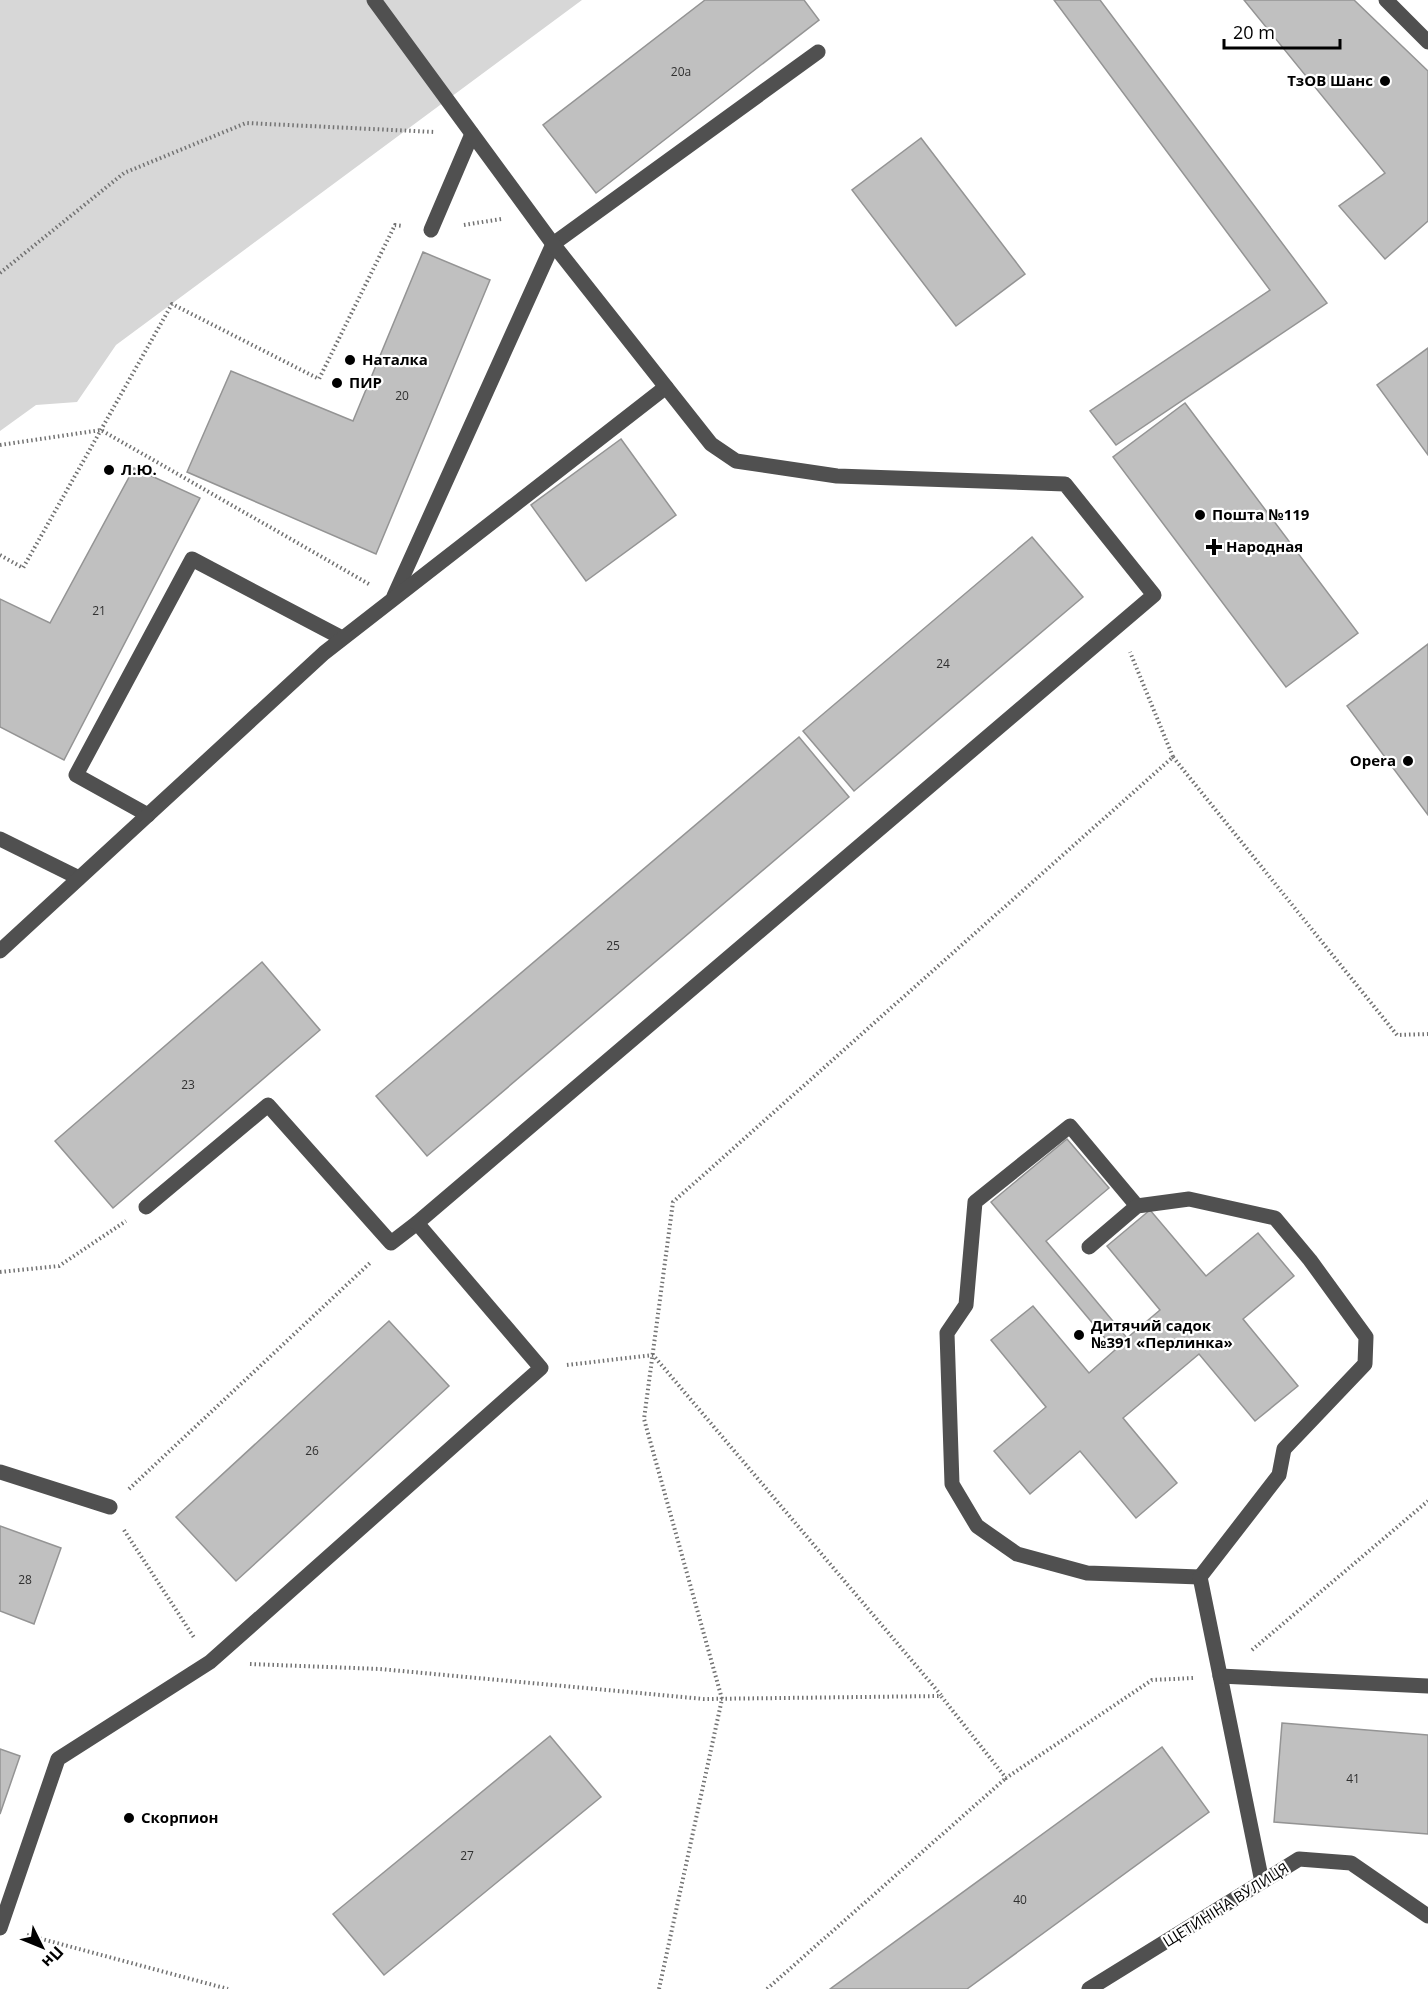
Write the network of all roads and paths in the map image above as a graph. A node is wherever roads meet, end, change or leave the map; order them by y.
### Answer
1 (374, 0) edge
2 (1386, 0) edge
3 (1428, 42) edge
4 (818, 52) dead end
5 (472, 134) junction
6 (531, 215) junction
7 (431, 230) junction
8 (553, 244) junction
9 (0, 273) edge
10 (666, 387) junction
11 (101, 430) junction
12 (0, 445) edge
13 (0, 555) edge
14 (393, 598) junction
15 (1119, 626) junction
16 (342, 638) junction
17 (1173, 757) junction
18 (148, 815) junction
19 (0, 839) edge
20 (79, 878) junction
21 (0, 951) edge
22 (1428, 1034) edge
23 (1137, 1206) junction
24 (146, 1207) joint
25 (417, 1223) junction
26 (391, 1243) junction
27 (1089, 1247) dead end
28 (0, 1272) edge
29 (653, 1355) junction
30 (542, 1368) junction
31 (0, 1472) edge
32 (1428, 1501) edge
33 (110, 1508) junction
34 (1200, 1577) junction
35 (210, 1662) junction
36 (1220, 1676) junction
37 (1428, 1686) edge
38 (941, 1696) junction
39 (722, 1699) junction
40 (1006, 1778) junction
41 (1262, 1882) junction
42 (1428, 1916) edge
43 (0, 1928) edge
44 (23, 1934) dead end
45 (228, 1989) edge
46 (659, 1989) edge
47 (767, 1989) edge
48 (1089, 1989) edge

1 - 5 street
2 - 3 street
4 - 8 street
5 - 6 street
5 - 7 street
5 - 9 path
6 - 7 path
6 - 8 street
7 - 11 path
8 - 10 street
8 - 14 street
10 - 14 street
10 - 15 street
11 - 12 path
11 - 13 path
11 - 14 path
14 - 16 street
15 - 17 path
15 - 25 street
16 - 18 street
16 - 18 street
17 - 22 path
17 - 29 path
18 - 20 street
19 - 20 street
20 - 21 street
23 - 27 street
23 - 34 street
23 - 34 street
24 - 26 street
24 - 28 path
25 - 26 street
25 - 30 street
26 - 33 path
29 - 30 path
29 - 38 path
29 - 39 path
30 - 35 street
31 - 33 street
32 - 36 path
33 - 35 path
34 - 36 street
35 - 39 path
35 - 43 street
36 - 37 street
36 - 40 path
36 - 41 street
38 - 39 path
38 - 40 path
39 - 46 path
40 - 47 path
41 - 42 street, ЩЕТИНІНА ВУЛИЦЯ
41 - 48 street, ЩЕТИНІНА ВУЛИЦЯ
44 - 45 path

